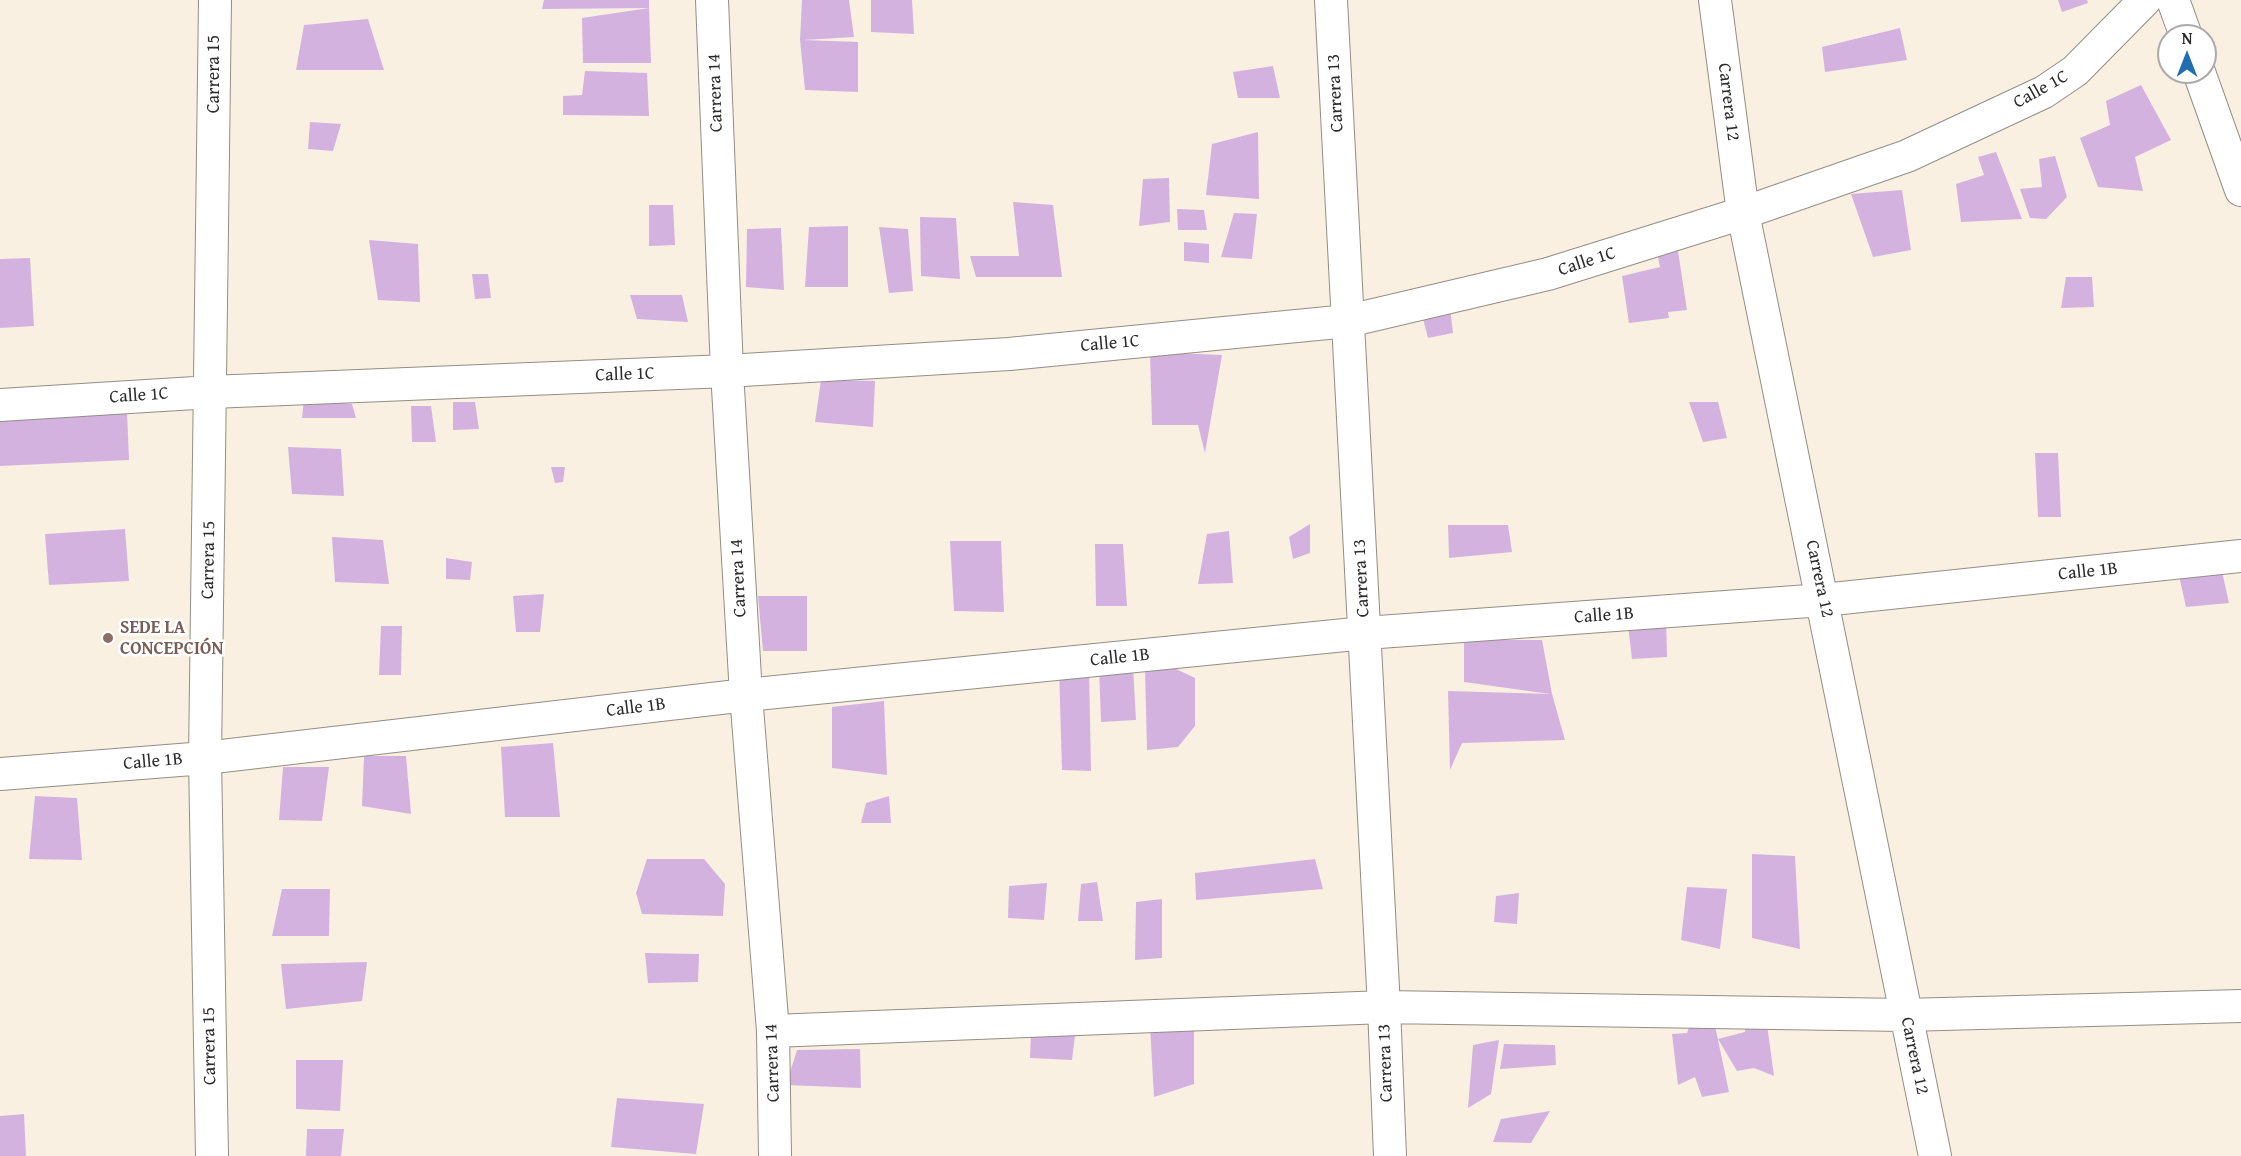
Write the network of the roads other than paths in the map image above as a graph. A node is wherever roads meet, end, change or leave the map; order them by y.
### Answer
1 (215, 0) edge
2 (712, 0) edge
3 (1331, 0) edge
4 (1715, 0) edge
5 (2145, 0) edge
6 (2173, 0) edge
7 (2182, 24) edge
8 (2203, 84) edge
9 (2241, 189) edge
10 (1743, 213) junction
11 (1348, 321) junction
12 (727, 371) junction
13 (212, 392) junction
14 (0, 405) edge
15 (2241, 556) edge
16 (1823, 600) junction
17 (1365, 633) junction
18 (746, 695) junction
19 (205, 758) junction
20 (0, 774) edge
21 (2241, 1006) edge
22 (1384, 1007) junction
23 (1905, 1015) junction
24 (773, 1031) junction
25 (212, 1156) edge
26 (775, 1156) edge
27 (1390, 1156) edge
28 (1935, 1156) edge

1 - 13 street, Carrera 15
2 - 12 street, Carrera 14
3 - 11 street, Carrera 13
4 - 10 street, Carrera 12
5 - 10 street, Calle 1C
6 - 7 street
8 - 9 street
10 - 11 street, Calle 1C
10 - 16 street, Carrera 12
11 - 12 street, Calle 1C
11 - 17 street, Carrera 13
12 - 13 street, Calle 1C
12 - 18 street, Carrera 14
13 - 14 street, Calle 1C
13 - 19 street, Carrera 15
15 - 16 street, Calle 1B
16 - 17 street, Calle 1B
16 - 23 street, Carrera 12
17 - 18 street, Calle 1B
17 - 22 street, Carrera 13
18 - 19 street, Calle 1B
18 - 24 street, Carrera 14
19 - 20 street, Calle 1B
19 - 25 street, Carrera 15
21 - 23 street
22 - 23 street
22 - 24 street
22 - 27 street, Carrera 13
23 - 28 street, Carrera 12
24 - 26 street, Carrera 14

